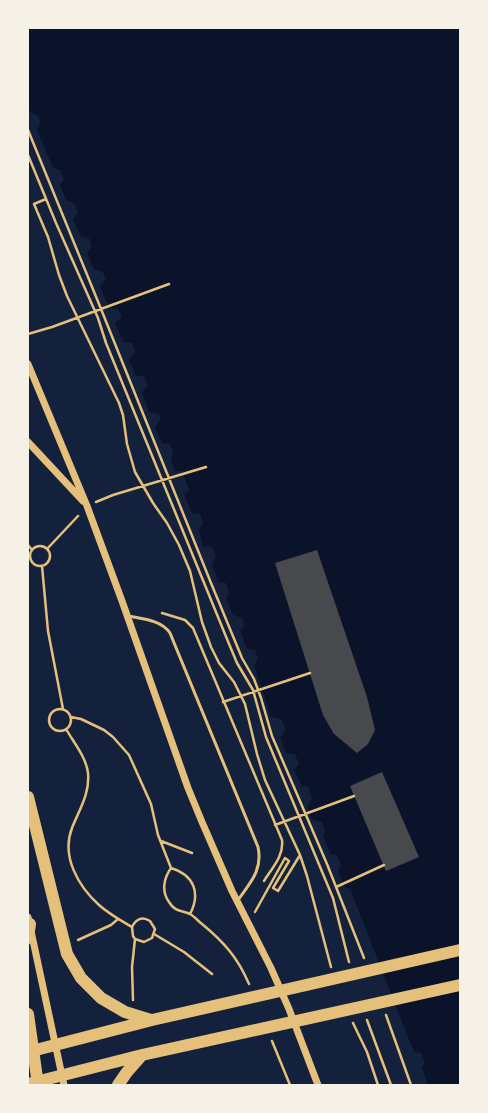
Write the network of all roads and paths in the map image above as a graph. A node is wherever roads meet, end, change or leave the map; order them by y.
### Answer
1 (28, 130) edge
2 (28, 155) edge
3 (46, 199) junction
4 (169, 284) dead end
5 (28, 334) edge
6 (28, 364) edge
7 (28, 442) edge
8 (206, 467) dead end
9 (87, 506) junction
10 (28, 545) edge
11 (47, 549) junction
12 (32, 550) junction
13 (42, 566) junction
14 (158, 612) dead end
15 (128, 616) junction
16 (310, 673) dead end
17 (223, 702) junction
18 (63, 710) junction
19 (71, 717) junction
20 (66, 729) junction
21 (354, 796) dead end
22 (28, 797) edge
23 (275, 825) junction
24 (160, 841) junction
25 (192, 853) dead end
26 (300, 855) junction
27 (384, 865) dead end
28 (171, 868) junction
29 (263, 882) dead end
30 (336, 887) junction
31 (237, 901) junction
32 (29, 920) edge
33 (248, 924) junction
34 (132, 927) junction
35 (154, 934) junction
36 (28, 938) edge
37 (460, 950) edge
38 (366, 962) dead end
39 (350, 968) dead end
40 (212, 974) dead end
41 (334, 974) dead end
42 (460, 985) edge
43 (385, 1012) dead end
44 (28, 1014) edge
45 (366, 1018) dead end
46 (152, 1020) junction
47 (352, 1020) dead end
48 (28, 1052) edge
49 (142, 1055) junction
50 (28, 1084) edge
51 (38, 1085) edge
52 (64, 1085) edge
53 (118, 1085) edge
54 (318, 1085) edge
55 (378, 1085) edge
56 (392, 1085) edge
57 (412, 1085) edge

1 - 30 path
2 - 3 path
3 - 26 path
3 - 39 path
4 - 5 path
6 - 9 street
7 - 9 street
8 - 9 path
9 - 11 path
9 - 15 street
10 - 12 path
11 - 12 path
11 - 13 path
12 - 13 path
13 - 18 path
14 - 17 path
15 - 31 street
15 - 31 lane
16 - 17 path
17 - 23 path
18 - 19 path
18 - 20 path
19 - 20 path
19 - 24 path
20 - 34 path
21 - 23 path
22 - 46 highway
23 - 29 path
24 - 25 path
24 - 28 path
26 - 33 path
26 - 41 path
27 - 30 path
28 - 28 path
30 - 38 path
31 - 33 street
32 - 36 highway
32 - 52 street
33 - 54 street
34 - 35 path
34 - 35 path
35 - 40 path
37 - 46 highway
42 - 49 highway
43 - 57 path
44 - 51 highway
45 - 56 path
46 - 48 highway
47 - 55 path
49 - 50 highway
49 - 53 highway

